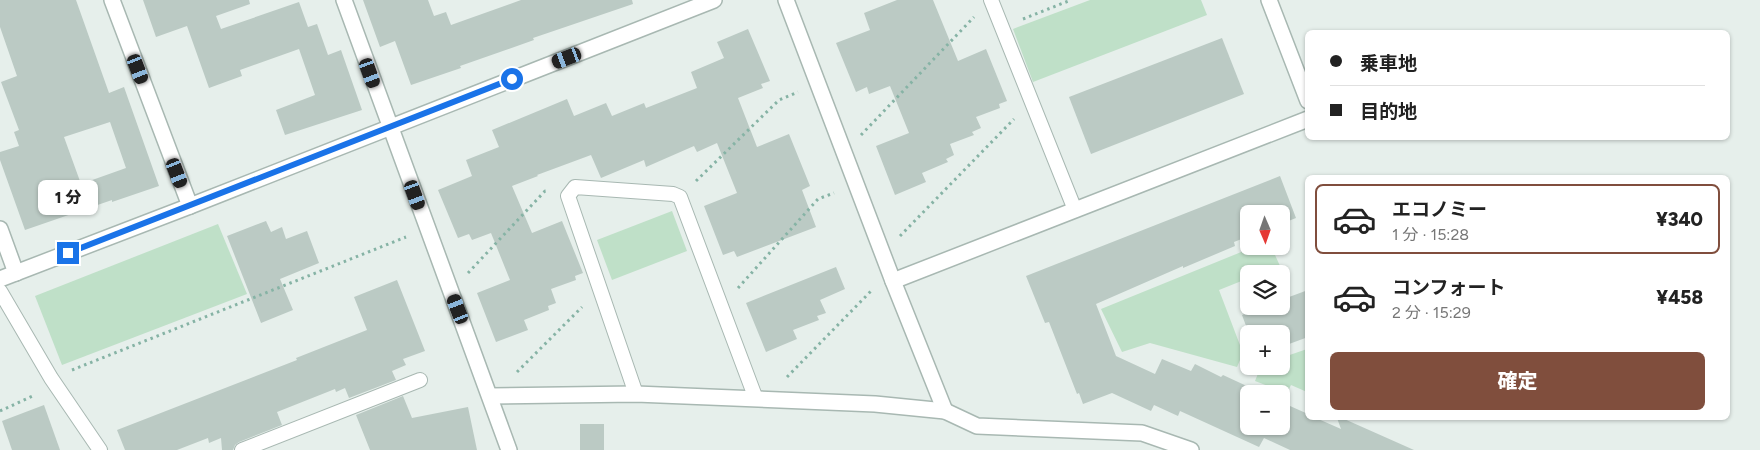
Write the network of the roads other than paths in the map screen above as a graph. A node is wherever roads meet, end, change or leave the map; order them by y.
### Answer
1 (112, 0) edge
2 (344, 0) edge
3 (714, 0) edge
4 (786, 0) edge
5 (991, 0) edge
6 (1270, 0) edge
7 (1305, 93) edge
8 (1305, 120) edge
9 (390, 127) junction
10 (190, 206) junction
11 (1075, 210) junction
12 (0, 229) edge
13 (16, 273) junction
14 (0, 279) edge
15 (893, 281) junction
16 (0, 292) edge
17 (420, 380) dead end
18 (636, 394) junction
19 (495, 396) junction
20 (760, 399) junction
21 (945, 412) junction
22 (100, 450) edge
23 (242, 450) edge
24 (510, 450) edge
25 (1191, 450) edge

1 - 10 street
2 - 9 street
3 - 9 street
4 - 15 street
5 - 11 lane
6 - 7 street
8 - 11 street
9 - 10 street
9 - 19 street
10 - 13 street
11 - 15 street
12 - 13 street
13 - 14 street
15 - 21 street
16 - 22 lane
17 - 23 lane
18 - 19 street
18 - 20 street
18 - 20 lane
19 - 24 street
20 - 21 street
21 - 25 street

